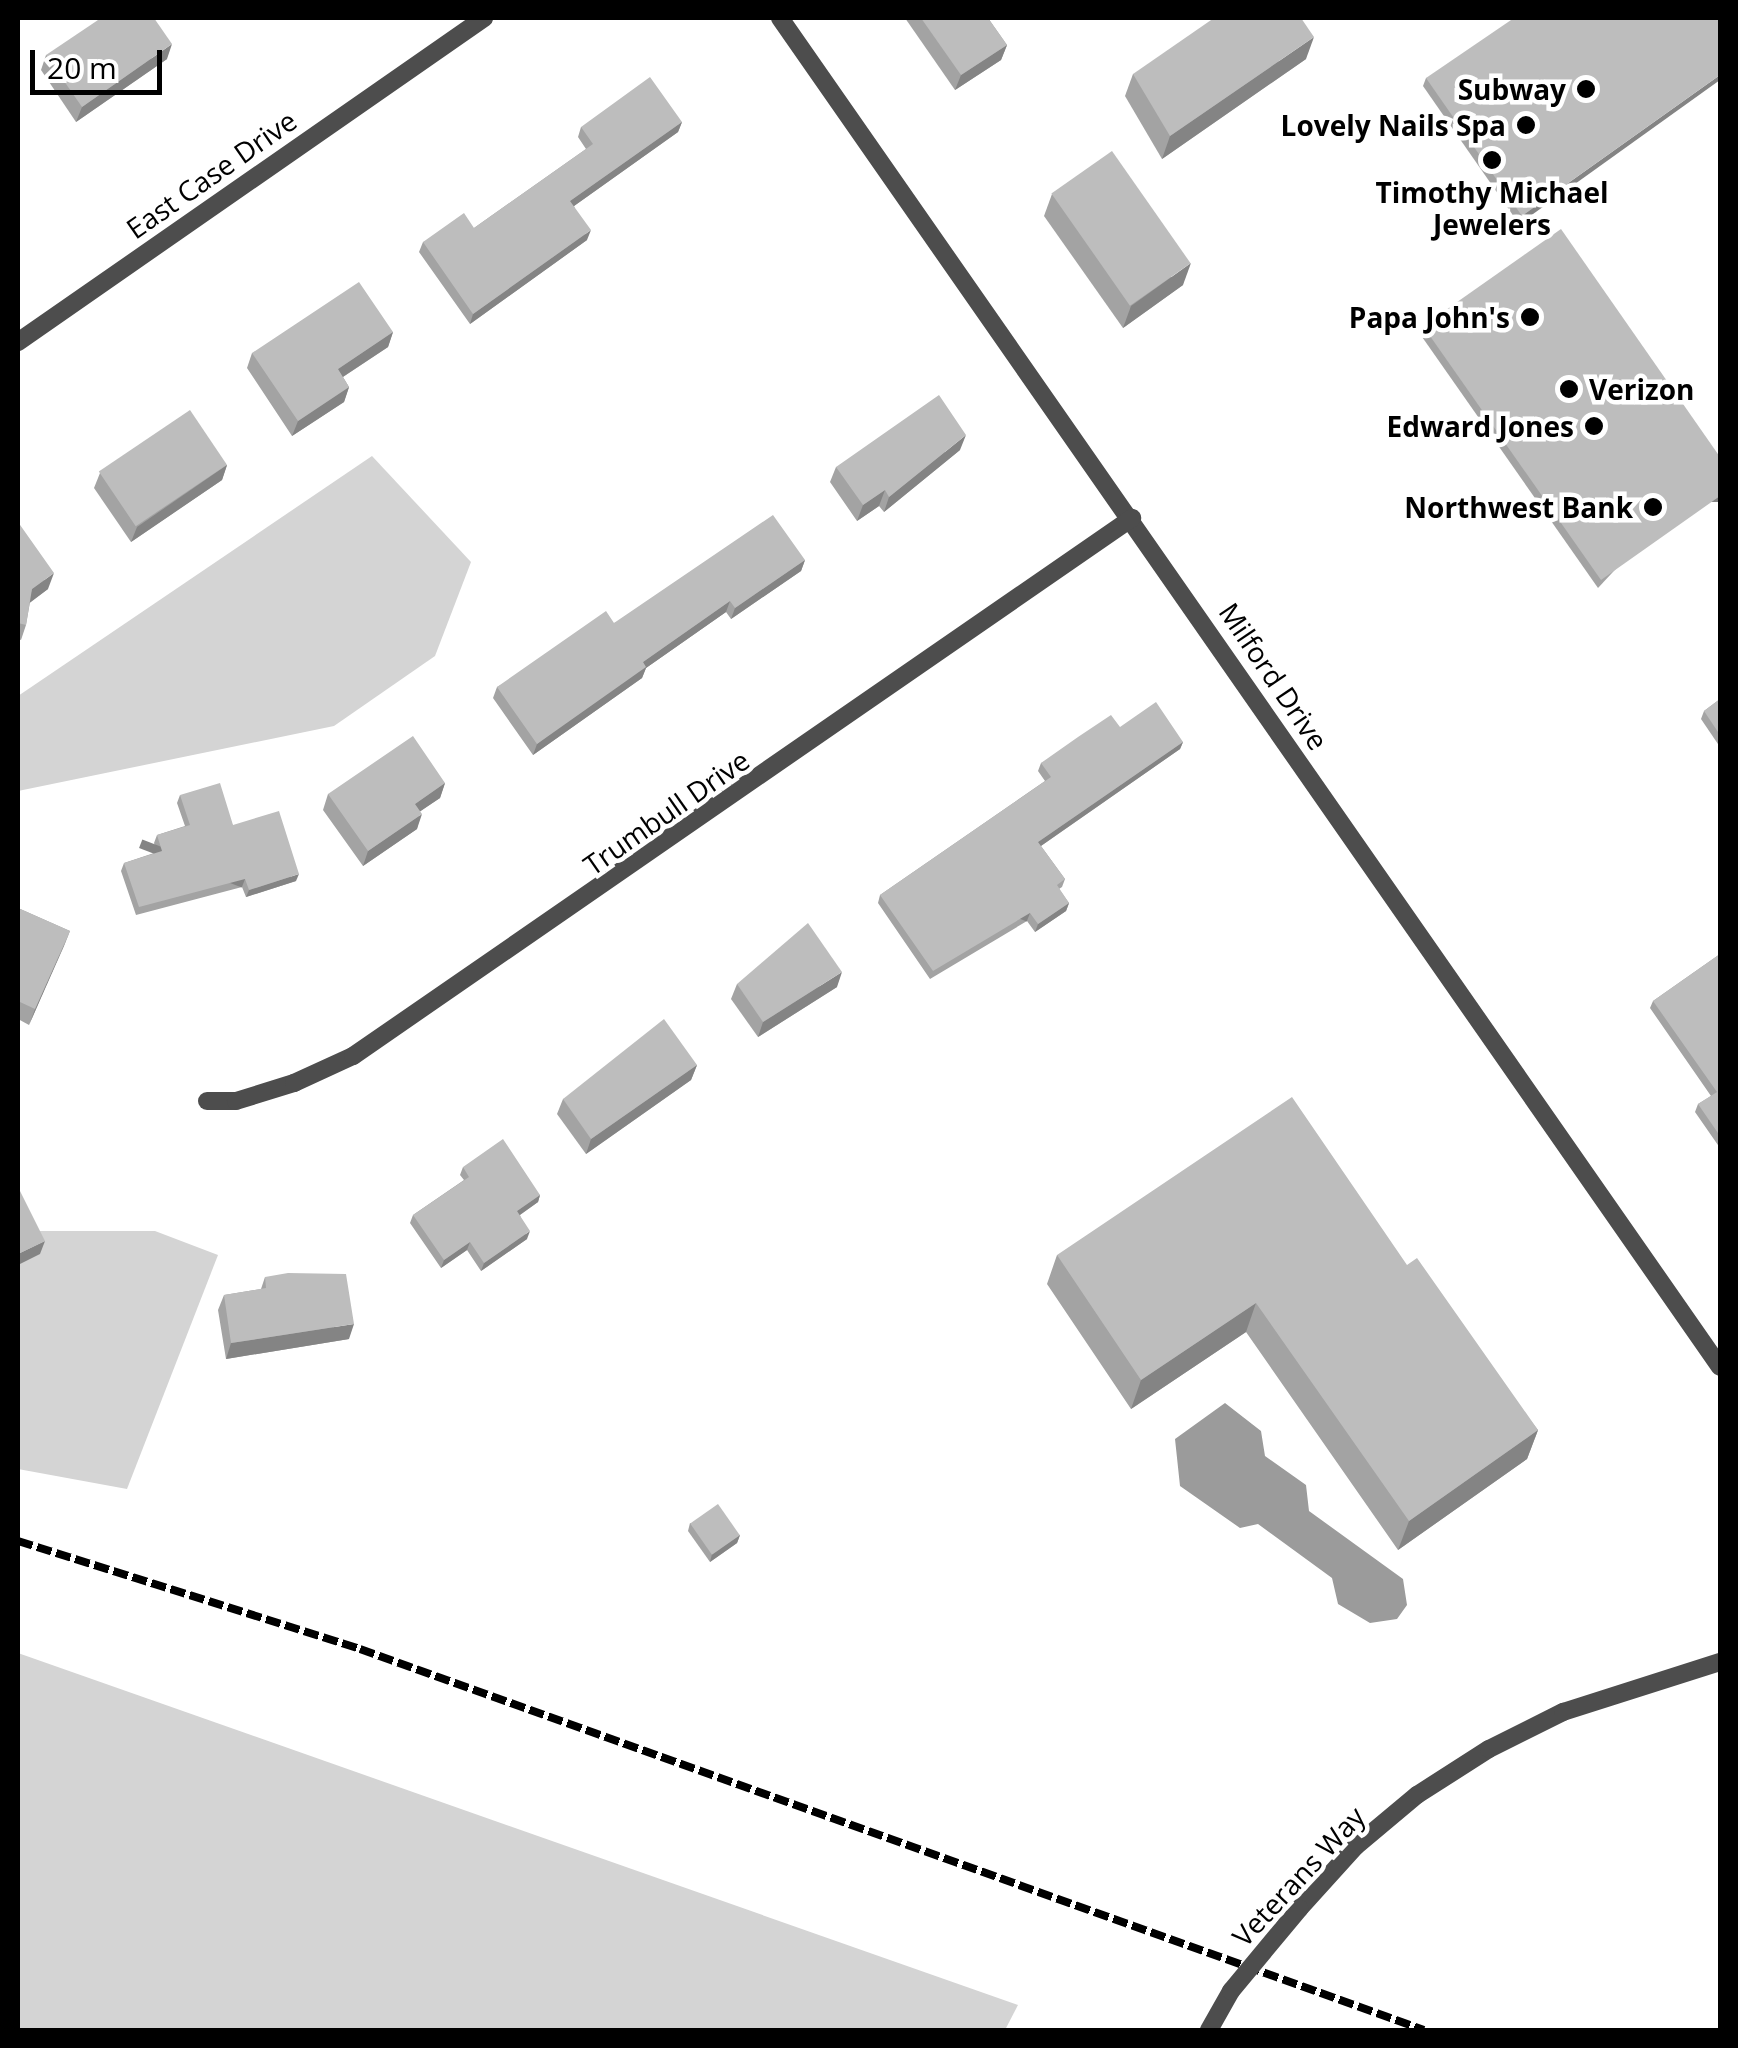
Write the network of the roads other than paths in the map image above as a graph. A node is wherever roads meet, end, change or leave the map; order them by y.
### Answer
1 (484, 18) edge
2 (780, 18) edge
3 (18, 342) edge
4 (1132, 518) junction
5 (207, 1102) dead end
6 (1720, 1367) edge
7 (1720, 1662) edge
8 (1209, 2030) edge

1 - 3 street, East Case Drive
2 - 4 street, Milford Drive
4 - 5 street, Trumbull Drive
4 - 6 street, Milford Drive
7 - 8 street, Veterans Way, bridge

